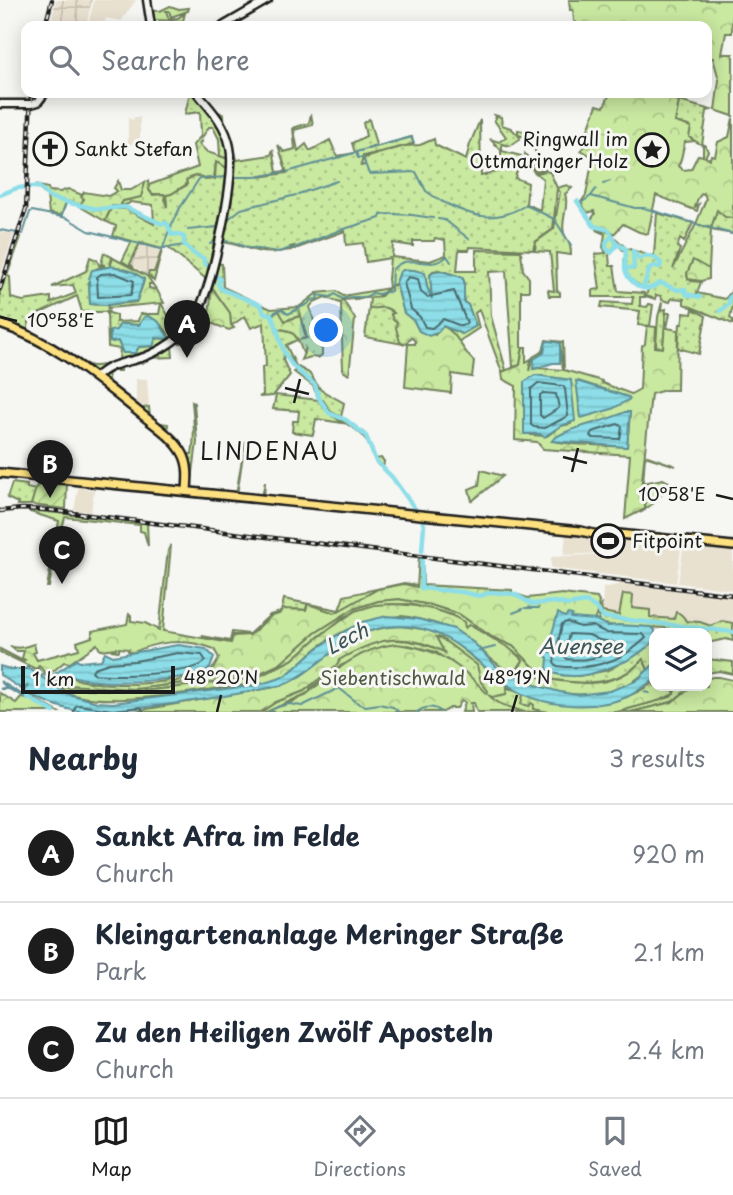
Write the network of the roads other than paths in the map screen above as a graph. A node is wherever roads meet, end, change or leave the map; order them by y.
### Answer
1 (147, 0) edge
2 (268, 0) edge
3 (150, 21) edge
4 (232, 21) edge
5 (202, 98) edge
6 (36, 102) edge
7 (0, 104) edge
8 (0, 324) edge
9 (98, 376) junction
10 (0, 473) edge
11 (189, 489) junction
12 (733, 546) edge

1 - 3 main road
2 - 4 main road
5 - 9 main road
6 - 7 main road
8 - 9 main road
9 - 11 main road
10 - 11 main road
11 - 12 main road

